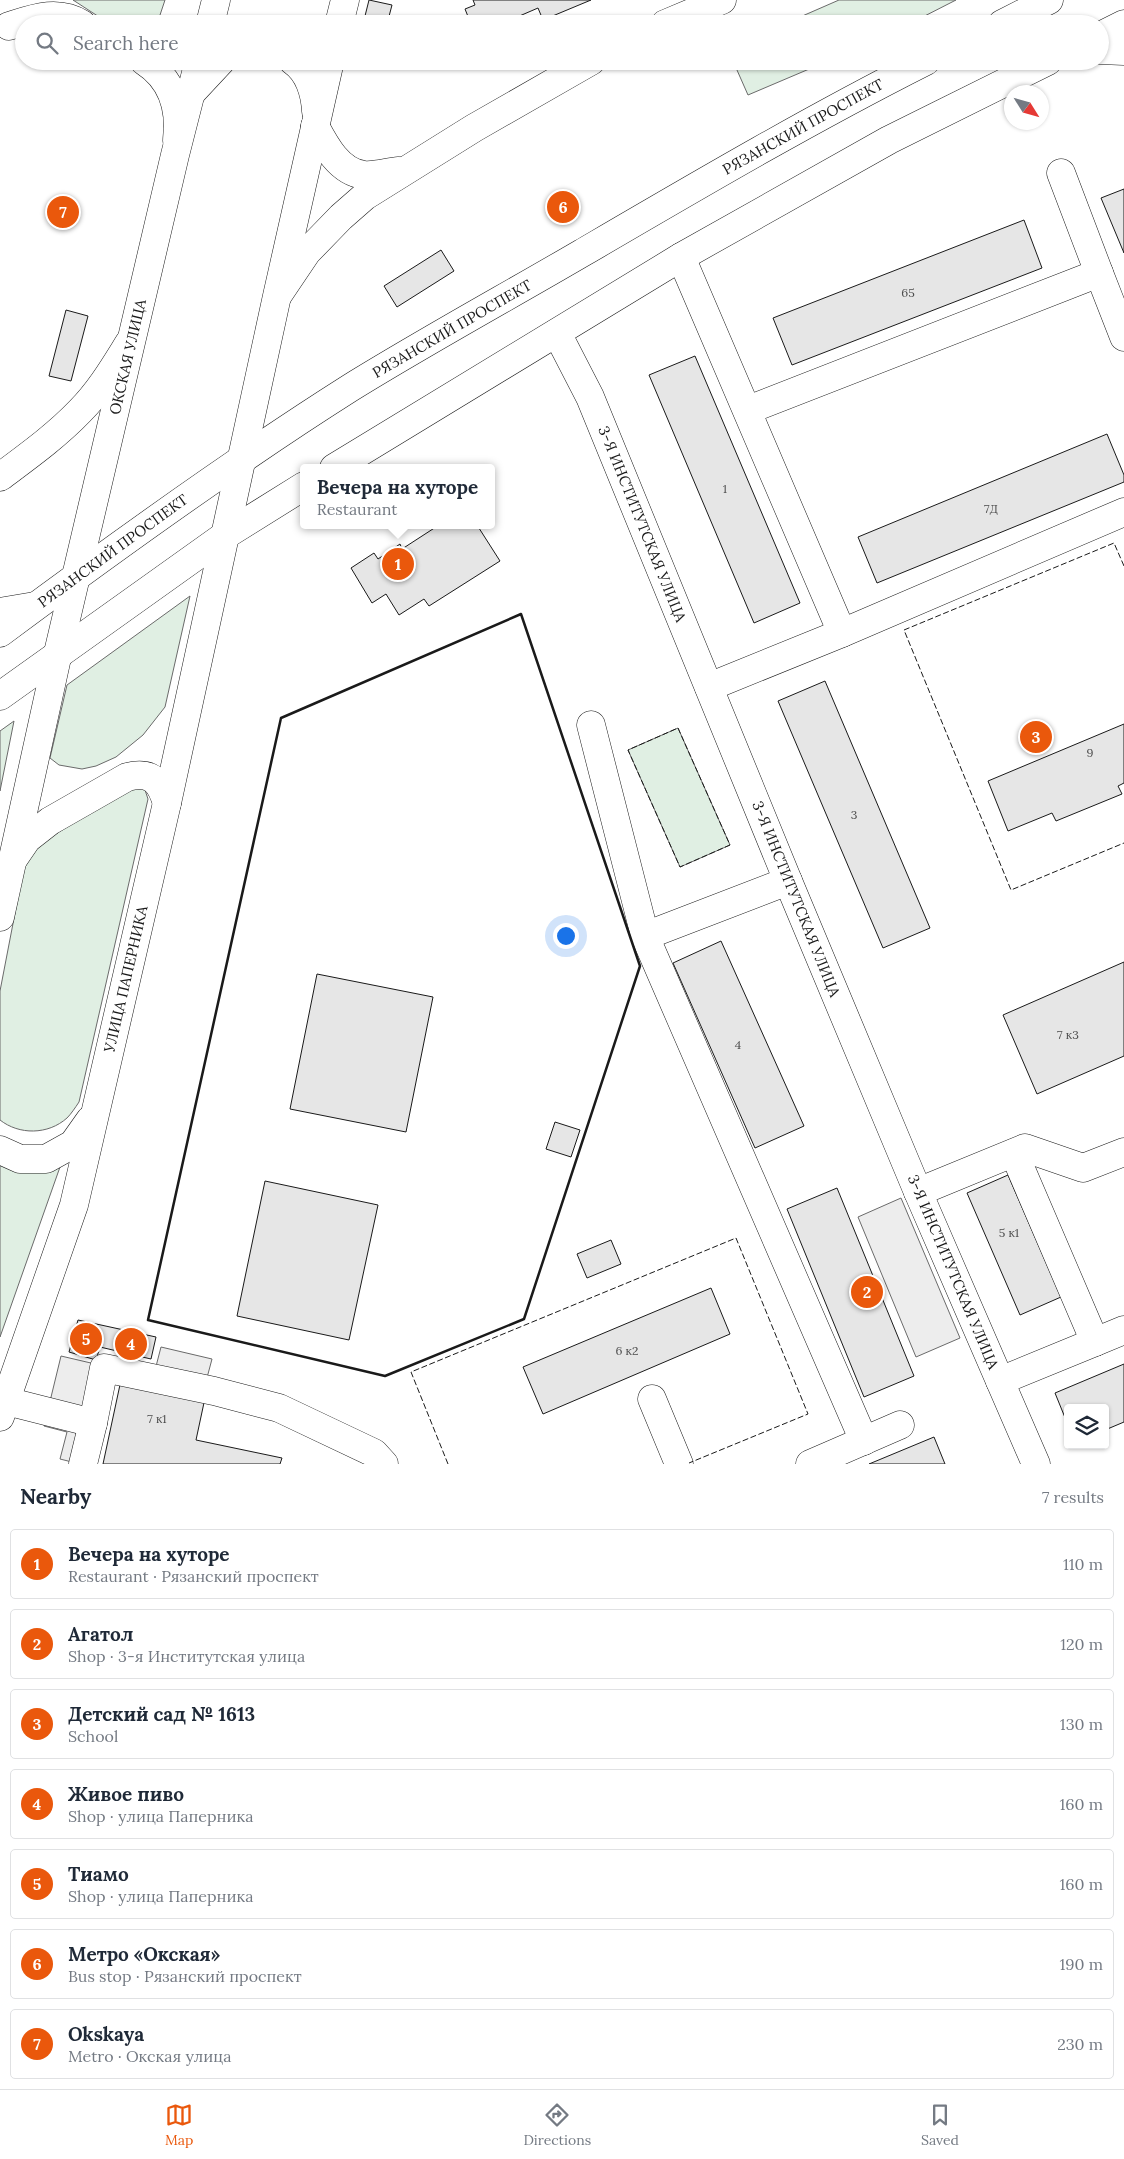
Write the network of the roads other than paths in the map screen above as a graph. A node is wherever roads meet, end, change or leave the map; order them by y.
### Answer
1 (44, 0) edge
2 (216, 0) edge
3 (345, 0) edge
4 (722, 0) edge
5 (1049, 0) edge
6 (24, 15) edge
7 (212, 15) edge
8 (341, 15) edge
9 (686, 15) edge
10 (1020, 15) edge
11 (1124, 24) edge
12 (1109, 32) edge
13 (1109, 50) edge
14 (1124, 51) edge
15 (155, 70) edge
16 (197, 70) edge
17 (213, 70) edge
18 (302, 70) edge
19 (328, 70) edge
20 (576, 70) edge
21 (908, 70) edge
22 (1030, 70) edge
23 (190, 94) junction
24 (316, 123) junction
25 (175, 155) junction
26 (406, 170) junction
27 (1062, 173) dead end
28 (681, 256) junction
29 (1099, 273) junction
30 (277, 296) junction
31 (556, 333) junction
32 (134, 335) junction
33 (1124, 337) edge
34 (748, 410) junction
35 (243, 459) junction
36 (341, 464) edge
37 (0, 477) edge
38 (300, 488) edge
39 (1124, 512) edge
40 (226, 534) junction
41 (76, 576) junction
42 (35, 606) junction
43 (0, 612) edge
44 (0, 633) edge
45 (842, 633) junction
46 (58, 653) junction
47 (709, 687) junction
48 (0, 696) edge
49 (591, 725) dead end
50 (167, 803) junction
51 (11, 861) junction
52 (788, 881) junction
53 (0, 917) edge
54 (645, 936) junction
55 (93, 1116) junction
56 (0, 1150) edge
57 (1124, 1152) edge
58 (1014, 1153) junction
59 (918, 1192) junction
60 (1124, 1330) edge
61 (1095, 1342) junction
62 (1000, 1381) junction
63 (652, 1399) dead end
64 (3, 1409) edge
65 (93, 1423) junction
66 (900, 1425) dead end
67 (864, 1441) junction
68 (83, 1464) edge
69 (384, 1464) edge
70 (679, 1464) edge
71 (810, 1464) edge
72 (1036, 1464) edge

1 - 6 main road
2 - 7 main road
3 - 8 main road
4 - 9 main road
5 - 10 main road
11 - 12 main road
13 - 14 main road
15 - 25 main road
16 - 23 main road, ОКСКАЯ УЛИЦА
17 - 23 main road
18 - 24 main road
19 - 24 main road
20 - 26 main road
21 - 35 main road, РЯЗАНСКИЙ ПРОСПЕКТ
22 - 28 main road
23 - 25 main road, ОКСКАЯ УЛИЦА
24 - 26 main road
24 - 30 main road
25 - 32 main road, ОКСКАЯ УЛИЦА
26 - 30 main road
27 - 29 main road
28 - 31 main road
28 - 34 main road
29 - 33 main road
29 - 34 main road
30 - 35 main road
31 - 36 main road
31 - 47 main road, 3-Я ИНСТИТУТСКАЯ УЛИЦА
32 - 37 main road
32 - 41 main road, ОКСКАЯ УЛИЦА
34 - 45 main road
35 - 40 main road
35 - 41 main road, РЯЗАНСКИЙ ПРОСПЕКТ
38 - 40 main road
39 - 45 main road
40 - 46 main road
40 - 50 main road, УЛИЦА ПАПЕРНИКА
41 - 42 main road, РЯЗАНСКИЙ ПРОСПЕКТ
41 - 46 main road, ОКСКАЯ УЛИЦА
42 - 43 main road
42 - 44 main road, РЯЗАНСКИЙ ПРОСПЕКТ
45 - 47 main road
46 - 48 main road
46 - 51 main road
47 - 52 main road, 3-Я ИНСТИТУТСКАЯ УЛИЦА
49 - 54 main road
50 - 51 main road
50 - 55 main road, УЛИЦА ПАПЕРНИКА
51 - 53 main road
52 - 54 main road
52 - 59 main road, 3-Я ИНСТИТУТСКАЯ УЛИЦА
54 - 67 main road
55 - 56 main road
55 - 64 main road, УЛИЦА ПАПЕРНИКА
57 - 58 main road
58 - 59 main road
58 - 61 main road
59 - 62 main road, 3-Я ИНСТИТУТСКАЯ УЛИЦА
60 - 61 main road
61 - 62 main road
62 - 72 main road, 3-Я ИНСТИТУТСКАЯ УЛИЦА
63 - 70 main road
64 - 65 main road
65 - 68 main road
65 - 69 main road
66 - 67 main road
67 - 71 main road

